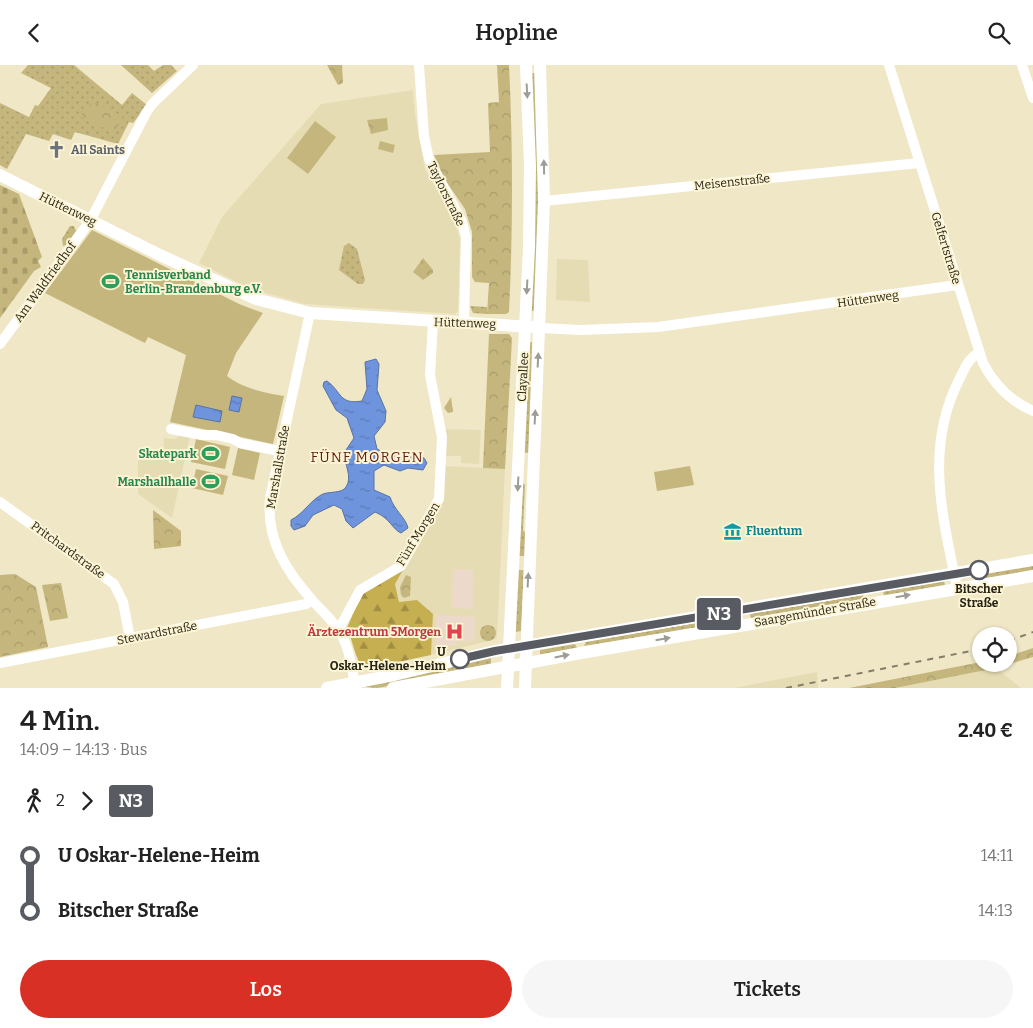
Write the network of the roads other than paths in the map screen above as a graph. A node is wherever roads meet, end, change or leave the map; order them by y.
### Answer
1 (193, 65) edge
2 (418, 65) edge
3 (526, 65) edge
4 (540, 65) edge
5 (890, 65) edge
6 (1022, 65) edge
7 (1033, 98) edge
8 (919, 163) junction
9 (0, 175) edge
10 (544, 201) junction
11 (90, 221) junction
12 (957, 285) junction
13 (310, 313) junction
14 (433, 322) junction
15 (464, 323) junction
16 (525, 327) junction
17 (540, 329) junction
18 (0, 344) edge
19 (979, 353) junction
20 (1033, 411) edge
21 (172, 429) dead end
22 (279, 451) junction
23 (0, 501) edge
24 (1033, 560) edge
25 (954, 574) junction
26 (1033, 575) edge
27 (957, 587) junction
28 (312, 600) junction
29 (338, 631) junction
30 (130, 638) junction
31 (526, 647) junction
32 (510, 649) junction
33 (0, 663) edge
34 (526, 663) junction
35 (508, 667) junction
36 (355, 685) edge
37 (327, 688) edge
38 (393, 688) edge
39 (507, 688) edge
40 (525, 688) edge

1 - 11 street
2 - 15 street, Taylorstraße
3 -> 16 main road, Clayallee
10 -> 4 main road, Clayallee
5 - 8 street, Gelfertstraße
6 - 7 street
8 - 10 street, Meisenstraße
8 - 12 street, Gelfertstraße
9 - 11 main road, Hüttenweg
10 - 17 main road, Clayallee
11 - 13 main road, Hüttenweg
11 - 18 street, Am Waldfriedhof
12 - 17 street, Hüttenweg
12 - 19 street, Gelfertstraße
13 - 14 main road, Hüttenweg
13 - 22 street, Marshallstraße
14 - 15 main road, Hüttenweg
14 - 29 street, Fünf Morgen
15 - 16 main road, Hüttenweg
16 - 17 main road, Hüttenweg
16 -> 32 main road, Clayallee
31 -> 17 main road, Clayallee
19 - 20 street, Gelfertstraße
19 - 25 street
21 - 22 street
22 - 28 street, Marshallstraße
23 - 30 street, Pritchardstraße
24 - 25 main road, Saargemünder Straße
25 - 27 street
25 - 31 main road, Saargemünder Straße
26 - 27 main road, Saargemünder Straße
34 -> 27 main road, Saargemünder Straße
28 - 29 street, Marshallstraße
28 - 30 street, Stewardstraße
29 - 36 street, Marshallstraße
30 - 33 street, Stewardstraße
31 - 32 main road, Saargemünder Straße
31 - 34 main road, Clayallee
32 - 35 main road, Clayallee
32 - 36 main road, Saargemünder Straße
34 - 35 main road, Saargemünder Straße
34 - 40 main road, Clayallee
35 - 38 main road, Saargemünder Straße
35 - 39 main road, Clayallee
36 - 37 main road, Saargemünder Straße

